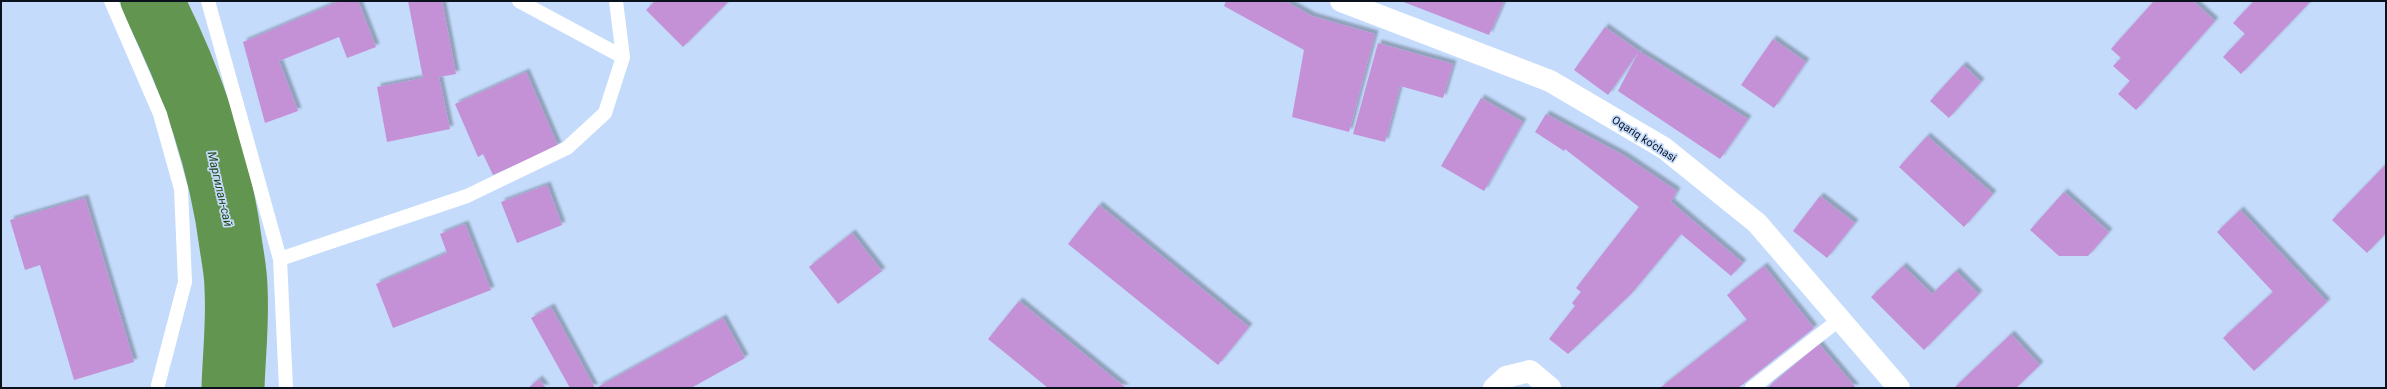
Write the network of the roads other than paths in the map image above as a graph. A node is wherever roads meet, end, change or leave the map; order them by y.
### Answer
1 (111, 1) edge
2 (208, 1) edge
3 (518, 1) edge
4 (616, 1) edge
5 (1341, 1) edge
6 (623, 57) junction
7 (280, 259) junction
8 (1840, 319) junction
9 (158, 385) dead end
10 (286, 388) edge
11 (1494, 388) edge
12 (1550, 388) edge
13 (1752, 388) edge
14 (1899, 388) edge

1 - 9 lane
2 - 7 lane
3 - 6 lane
4 - 6 lane
5 - 8 street, Oqariq ko'chasi
6 - 7 lane
7 - 10 lane
8 - 13 lane
8 - 14 street, Oqariq ko'chasi
11 - 12 street

